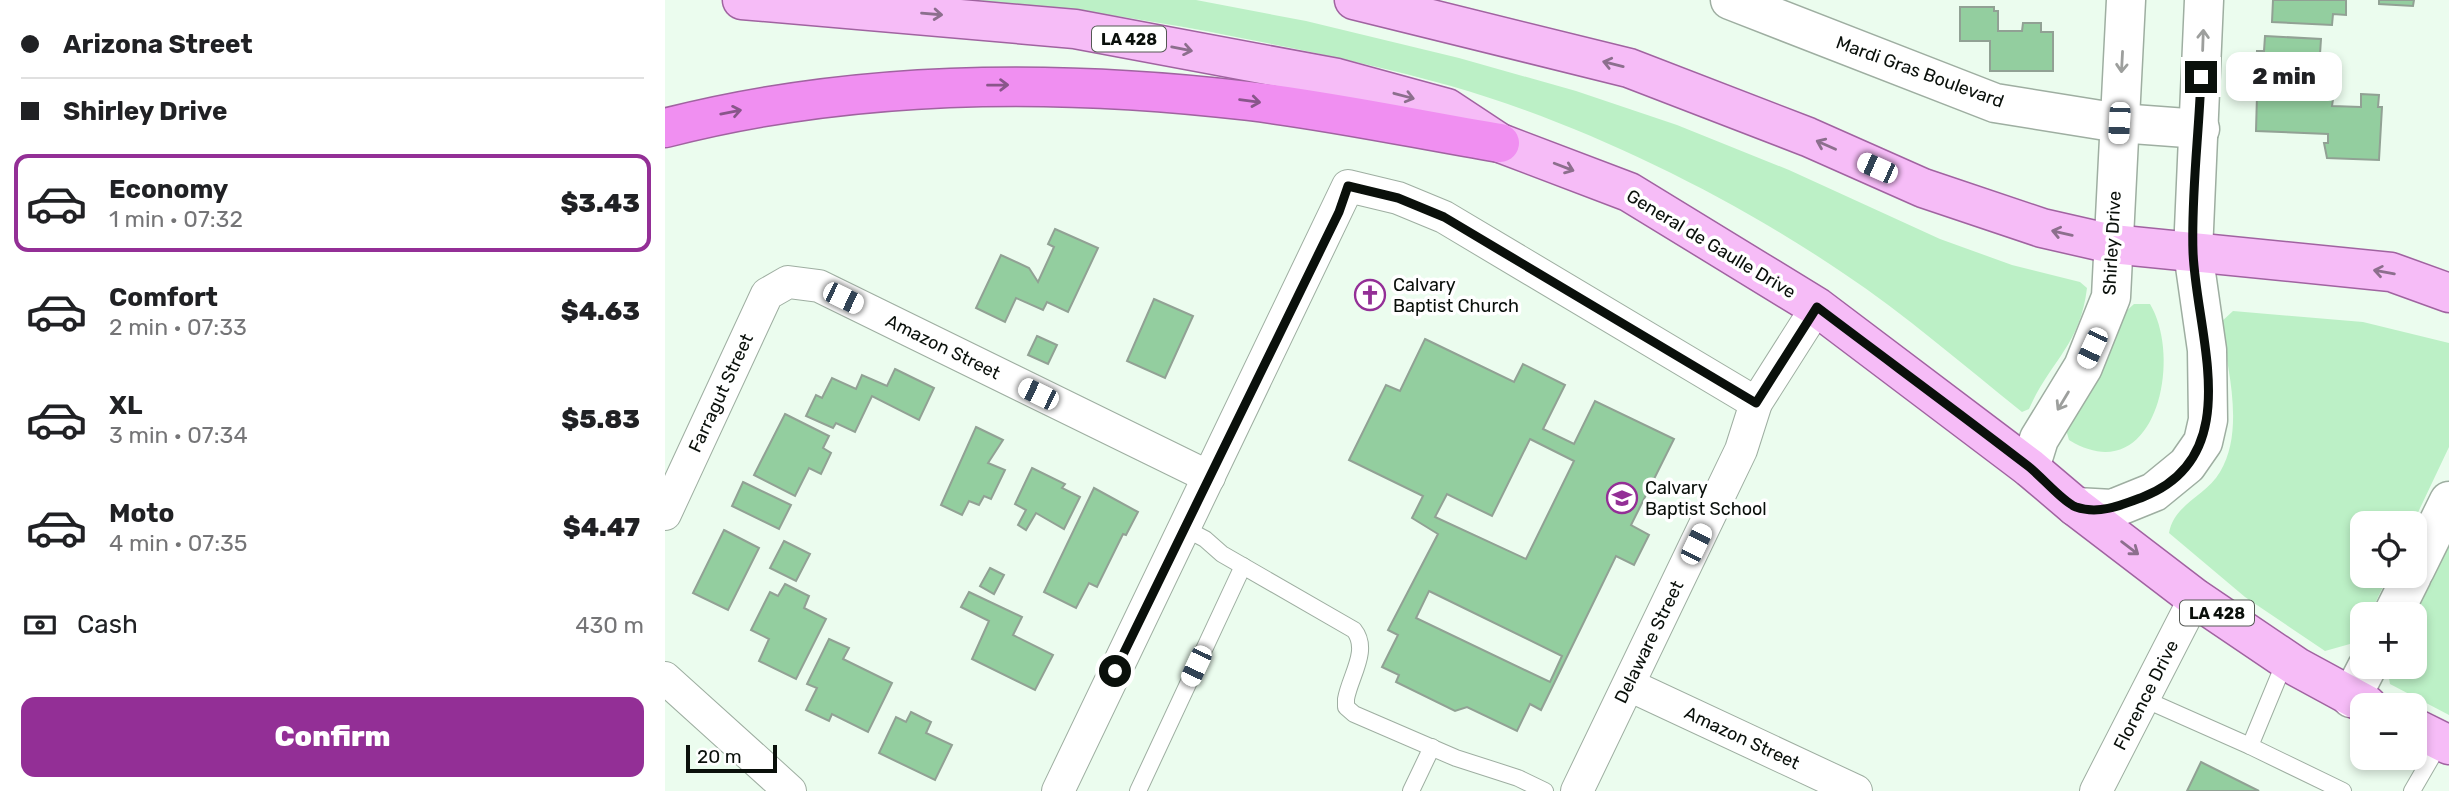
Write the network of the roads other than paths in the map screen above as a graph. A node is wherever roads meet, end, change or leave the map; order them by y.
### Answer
1 (742, 0) edge
2 (1354, 0) edge
3 (2126, 0) edge
4 (2204, 0) edge
5 (1741, 2) edge
6 (2119, 123) junction
7 (665, 128) edge
8 (2200, 129) junction
9 (1500, 143) junction
10 (2112, 244) junction
11 (2193, 252) junction
12 (788, 282) joint
13 (2449, 293) edge
14 (1817, 307) junction
15 (1756, 403) junction
16 (2031, 468) junction
17 (1209, 477) junction
18 (2449, 501) edge
19 (2076, 507) junction
20 (665, 514) edge
21 (1184, 528) junction
22 (2427, 546) edge
23 (1243, 566) junction
24 (2195, 598) junction
25 (2286, 659) junction
26 (665, 678) edge
27 (1629, 685) junction
28 (2362, 690) edge
29 (2144, 699) junction
30 (2435, 738) edge
31 (2250, 746) junction
32 (1432, 747) junction
33 (790, 791) edge
34 (1058, 791) edge
35 (1138, 791) edge
36 (1411, 791) edge
37 (1545, 791) edge
38 (1577, 791) edge
39 (1856, 791) edge
40 (2096, 791) edge
41 (2343, 791) edge
42 (2412, 791) edge

1 -> 9 main road, General de Gaulle Drive / LA 428
10 -> 2 main road
3 -> 6 street, Shirley Drive
8 -> 4 street
5 - 6 street, Mardi Gras Boulevard
6 - 8 street, Mardi Gras Boulevard
6 - 10 street, Shirley Drive
7 -> 9 highway
8 - 11 street
9 -> 14 main road, General de Gaulle Drive / LA 428
10 - 11 main road
10 -> 16 street, Shirley Drive
13 -> 11 main road
11 - 19 street
12 - 17 street, Amazon Street
12 - 20 street, Farragut Street
14 - 15 street, Delaware Street
14 - 16 main road, General de Gaulle Drive / LA 428
15 - 17 street
15 - 27 street, Delaware Street
16 - 19 main road, General de Gaulle Drive / LA 428
17 - 21 street
18 - 22 street
19 -> 24 main road, General de Gaulle Drive / LA 428
21 - 23 lane
21 - 34 street
23 - 32 lane
23 - 35 lane
24 - 25 main road, General de Gaulle Drive / LA 428
24 - 29 street, Florence Drive
25 - 28 main road, General de Gaulle Drive / LA 428
25 - 31 lane
26 - 33 street
27 - 38 street, Delaware Street
27 - 39 street, Amazon Street
29 - 31 lane
29 - 40 street, Florence Drive
30 - 42 lane
31 - 41 lane
32 - 36 lane
32 - 37 lane

